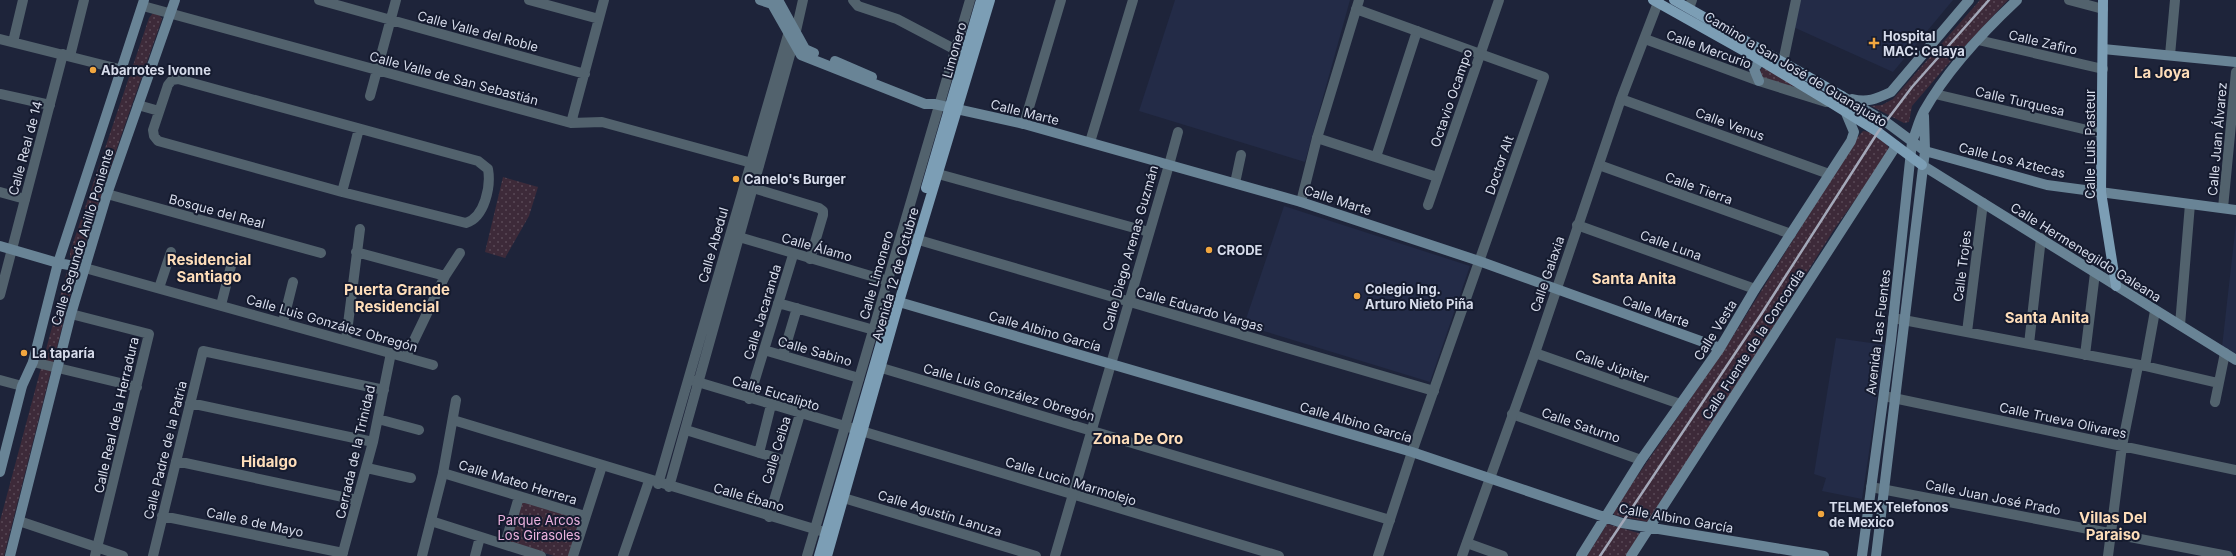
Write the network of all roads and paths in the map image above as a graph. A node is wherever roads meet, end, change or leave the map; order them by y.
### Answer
1 (23, 0) edge
2 (84, 0) edge
3 (175, 0) edge
4 (319, 0) edge
5 (396, 0) edge
6 (529, 0) edge
7 (604, 0) edge
8 (760, 0) edge
9 (778, 0) edge
10 (803, 0) edge
11 (853, 0) edge
12 (970, 0) edge
13 (981, 0) edge
14 (990, 0) edge
15 (1061, 0) edge
16 (1133, 0) edge
17 (1499, 0) edge
18 (1674, 0) edge
19 (1796, 0) edge
20 (1969, 0) edge
21 (2017, 0) edge
22 (2069, 0) edge
23 (2175, 0) edge
24 (1657, 1) edge
25 (144, 3) edge
26 (1358, 4) edge
27 (1690, 4) edge
28 (2103, 4) edge
29 (171, 14) junction
30 (599, 19) junction
31 (391, 20) junction
32 (794, 27) junction
33 (1417, 31) junction
34 (0, 39) edge
35 (1644, 39) junction
36 (1978, 40) junction
37 (13, 42) junction
38 (794, 45) junction
39 (2103, 49) junction
40 (956, 50) junction
41 (1480, 54) junction
42 (67, 55) junction
43 (2170, 55) junction
44 (1763, 56) junction
45 (1783, 62) junction
46 (2236, 62) edge
47 (123, 70) junction
48 (2103, 70) junction
49 (377, 71) junction
50 (2236, 72) edge
51 (585, 74) junction
52 (1759, 81) junction
53 (0, 94) edge
54 (1934, 94) junction
55 (370, 96) dead end
56 (1842, 96) junction
57 (1621, 99) junction
58 (138, 104) junction
59 (936, 104) junction
60 (1833, 104) junction
61 (50, 105) junction
62 (955, 109) junction
63 (159, 111) junction
64 (1924, 112) junction
65 (1846, 113) junction
66 (571, 123) junction
67 (1024, 124) junction
68 (359, 129) junction
69 (1178, 132) dead end
70 (2100, 133) junction
71 (1317, 138) junction
72 (1090, 142) junction
73 (1912, 142) junction
74 (1896, 146) junction
75 (1925, 151) junction
76 (1241, 155) dead end
77 (1376, 157) junction
78 (1910, 157) junction
79 (755, 164) junction
80 (1168, 165) junction
81 (1599, 165) junction
82 (1922, 165) junction
83 (934, 173) junction
84 (1830, 174) junction
85 (1437, 177) junction
86 (1235, 183) junction
87 (752, 188) junction
88 (0, 192) edge
89 (342, 192) junction
90 (2101, 192) junction
91 (107, 194) junction
92 (25, 199) junction
93 (1301, 202) junction
94 (1983, 202) junction
95 (2190, 204) junction
96 (1428, 205) dead end
97 (2224, 208) junction
98 (2236, 210) edge
99 (738, 222) junction
100 (1577, 225) junction
101 (360, 229) dead end
102 (1148, 232) junction
103 (1791, 234) junction
104 (739, 237) junction
105 (2041, 238) junction
106 (915, 239) junction
107 (0, 246) edge
108 (12, 250) junction
109 (171, 252) dead end
110 (356, 252) junction
111 (321, 253) dead end
112 (460, 253) dead end
113 (793, 255) junction
114 (810, 259) junction
115 (1479, 261) junction
116 (58, 263) junction
117 (231, 266) dead end
118 (85, 268) junction
119 (2095, 273) junction
120 (445, 276) junction
121 (888, 281) junction
122 (293, 282) dead end
123 (715, 286) junction
124 (2116, 286) junction
125 (159, 288) junction
126 (1556, 288) junction
127 (1755, 289) junction
128 (725, 290) junction
129 (0, 295) edge
130 (892, 299) junction
131 (1128, 301) junction
132 (778, 303) junction
133 (221, 305) junction
134 (796, 308) junction
135 (2155, 311) junction
136 (71, 314) junction
137 (1893, 318) junction
138 (1904, 321) junction
139 (283, 322) junction
140 (2180, 325) junction
141 (874, 330) junction
142 (1967, 332) junction
143 (346, 340) junction
144 (2029, 344) junction
145 (1720, 348) junction
146 (764, 350) junction
147 (391, 353) junction
148 (1535, 353) junction
149 (2225, 353) junction
150 (2085, 354) junction
151 (783, 355) junction
152 (406, 357) junction
153 (2236, 360) edge
154 (33, 362) junction
155 (1110, 363) junction
156 (433, 365) dead end
157 (2141, 366) junction
158 (57, 367) junction
159 (878, 367) junction
160 (859, 378) junction
161 (688, 379) junction
162 (0, 380) edge
163 (699, 382) junction
164 (2218, 383) junction
165 (22, 386) junction
166 (137, 387) junction
167 (384, 390) junction
168 (1434, 391) junction
169 (1884, 396) junction
170 (1896, 398) junction
171 (749, 399) junction
172 (456, 400) dead end
173 (190, 402) junction
174 (2215, 402) dead end
175 (1680, 404) junction
176 (771, 405) junction
177 (800, 414) junction
178 (1512, 414) junction
179 (378, 419) junction
180 (453, 420) junction
181 (845, 427) junction
182 (419, 430) dead end
183 (686, 430) junction
184 (1093, 430) junction
185 (860, 431) junction
186 (373, 442) junction
187 (2122, 446) junction
188 (1412, 452) junction
189 (759, 453) junction
190 (1641, 460) junction
191 (176, 461) junction
192 (786, 461) junction
193 (602, 466) junction
194 (367, 468) junction
195 (2236, 470) edge
196 (0, 472) edge
197 (443, 473) junction
198 (410, 478) dead end
199 (1489, 478) junction
200 (653, 482) junction
201 (669, 487) junction
202 (1871, 487) junction
203 (1883, 489) junction
204 (1074, 496) junction
205 (519, 497) junction
206 (840, 497) junction
207 (357, 500) junction
208 (162, 516) junction
209 (585, 516) junction
210 (769, 517) junction
211 (1605, 518) junction
212 (1390, 520) junction
213 (19, 521) junction
214 (431, 521) junction
215 (1650, 529) junction
216 (825, 533) junction
217 (2112, 534) junction
218 (480, 537) junction
219 (1467, 543) junction
220 (505, 544) junction
221 (96, 551) edge
222 (524, 553) edge
223 (342, 554) edge
224 (10, 556) edge
225 (123, 556) edge
226 (153, 556) edge
227 (422, 556) edge
228 (475, 556) edge
229 (541, 556) edge
230 (573, 556) edge
231 (624, 556) edge
232 (807, 556) edge
233 (819, 556) edge
234 (827, 556) edge
235 (1036, 556) edge
236 (1055, 556) edge
237 (1279, 556) edge
238 (1378, 556) edge
239 (1462, 556) edge
240 (1503, 556) edge
241 (1581, 556) edge
242 (1631, 556) edge
243 (1824, 556) edge
244 (1862, 556) edge
245 (1876, 556) edge
246 (2108, 556) edge
247 (2228, 556) edge

1 - 37 street
2 - 42 street, Calle Real de 14
3 - 29 main road, Calle Segundo Anillo Poniente
4 - 31 street, Calle Valle del Roble
5 - 31 street
6 - 30 street
7 - 30 street
8 - 32 main road
9 - 32 main road
10 - 32 street, Calle Abedul
11 - 40 street
12 - 40 street, Calle Limonero
13 - 62 main road, Limonero
14 - 62 main road, Avenida 12 de Octubre
15 - 67 street
16 - 72 street
17 - 41 street, Octavio Ocampo
18 - 27 main road, Camino a San José de Guanajuato
19 - 45 street
20 - 56 main road
21 - 36 main road, Avenida Las Fuentes
22 - 28 street
23 - 43 street
24 - 35 street, Calle Galaxia
24 - 44 main road, Camino a San José de Guanajuato
25 - 29 street, Calle Valle de San Sebastián
25 - 47 main road, Calle Segundo Anillo Poniente
26 - 33 street
26 - 71 street
27 - 44 main road, Camino a San José de Guanajuato
28 - 39 main road, Calle Luis Pasteur
29 - 49 street, Calle Valle de San Sebastián
29 - 58 main road, Calle Segundo Anillo Poniente
30 - 51 street
31 - 49 street
31 - 51 street, Calle Valle del Roble
32 - 38 street, Calle Abedul
32 - 59 main road
32 - 79 street, Calle Abedul
33 - 41 street
33 - 77 street
34 - 37 street
35 - 52 street, Calle Mercurio
35 - 57 street, Calle Galaxia
36 - 48 street, Calle Zafiro
36 - 54 main road, Avenida Las Fuentes
37 - 42 street
38 - 59 main road, Calle Marte
38 - 79 street, Calle Abedul
39 - 43 main road
39 - 48 main road, Calle Luis Pasteur
40 - 59 street, Calle Limonero
41 - 85 street, Octavio Ocampo
41 - 115 street, Doctor Alt
42 - 47 street
42 - 61 street, Calle Real de 14
43 - 46 main road
44 - 45 main road, Camino a San José de Guanajuato
44 - 52 main road
44 - 60 main road, Camino a San José de Guanajuato
45 - 56 main road, Camino a San José de Guanajuato
47 - 116 main road, Calle Segundo Anillo Poniente
48 - 70 main road, Calle Luis Pasteur
49 - 55 street
49 - 66 street, Calle Valle de San Sebastián
50 - 97 street, Calle Juan Álvarez
51 - 66 street
52 - 60 street, Calle Mercurio
53 - 61 street
54 - 64 main road, Avenida Las Fuentes
54 - 70 street, Calle Turquesa
56 - 73 main road, Camino a San José de Guanajuato
57 - 81 street, Calle Galaxia
57 - 84 street, Calle Venus
58 - 63 street
58 - 91 main road, Calle Segundo Anillo Poniente
59 - 62 main road, Calle Marte
59 - 121 street, Calle Limonero
60 - 65 main road, Camino a San José de Guanajuato
61 - 92 street, Calle Real de 14
62 - 67 main road, Calle Marte
62 - 83 main road, Avenida 12 de Octubre
63 - 68 street
63 - 89 street
64 - 73 main road, Avenida Las Fuentes
64 - 75 main road, Avenida Las Fuentes
65 - 74 main road, Camino a San José de Guanajuato
65 - 84 main road, Calle Vesta
66 - 79 street, Calle Valle de San Sebastián
67 - 72 main road, Calle Marte
68 - 89 street
68 - 89 street
69 - 80 street, Calle Diego Arenas Guzmán
70 - 90 main road, Calle Luis Pasteur
71 - 77 street
71 - 93 street
72 - 80 main road, Calle Marte
73 - 75 main road, Camino a San José de Guanajuato
73 - 78 main road, Avenida Las Fuentes
74 - 78 main road, Camino a San José de Guanajuato
74 - 215 main road, Calle Fuente de la Concordia
75 - 82 main road, Avenida Las Fuentes
75 - 90 main road, Calle Los Aztecas
76 - 86 street
77 - 85 street
78 - 82 main road, Camino a San José de Guanajuato
78 - 137 main road, Avenida Las Fuentes
79 - 87 street, Calle Abedul
79 - 99 street, Calle Abedul
80 - 86 main road, Calle Marte
80 - 102 street, Calle Diego Arenas Guzmán
81 - 100 street, Calle Galaxia
81 - 103 street, Calle Tierra
82 - 94 main road, Calle Hermenegildo Galeana
82 - 138 main road, Avenida Las Fuentes
83 - 102 street
83 - 106 main road, Avenida 12 de Octubre
84 - 103 main road, Calle Vesta
85 - 96 street, Octavio Ocampo
86 - 93 main road, Calle Marte
87 - 99 street, Calle Abedul
87 - 114 street
88 - 92 street
90 - 95 main road, Calle Los Aztecas
90 - 124 main road, Calle Luis Pasteur
91 - 111 street, Bosque del Real
91 - 118 main road, Calle Segundo Anillo Poniente
92 - 108 street, Calle Real de 14
93 - 115 main road, Calle Marte
94 - 105 main road, Calle Hermenegildo Galeana
94 - 142 street, Calle Trojes
95 - 97 main road, Calle Los Aztecas
95 - 140 street
97 - 98 main road, Calle Los Aztecas
99 - 104 street, Calle Abedul
99 - 123 street, Calle Abedul
100 - 126 street, Calle Galaxia
100 - 127 street, Calle Luna
101 - 110 street
102 - 131 street, Calle Diego Arenas Guzmán
103 - 127 main road, Calle Vesta
104 - 113 street, Calle Álamo
104 - 128 street, Calle Abedul
105 - 119 main road, Calle Hermenegildo Galeana
105 - 144 street
106 - 130 main road, Avenida 12 de Octubre
106 - 131 street, Calle Eduardo Vargas
107 - 108 main road
108 - 116 main road
108 - 129 street, Calle Real de 14
109 - 125 street
110 - 120 street
110 - 143 street
112 - 120 street
113 - 114 street, Calle Álamo
113 - 132 street, Calle Jacaranda
114 - 121 street, Calle Álamo
115 - 126 main road, Calle Marte
115 - 168 street, Doctor Alt
116 - 118 main road
116 - 154 main road, Calle Segundo Anillo Poniente
117 - 133 street
118 - 125 street, Calle Luis González Obregón
118 - 136 main road, Calle Segundo Anillo Poniente
119 - 124 main road, Calle Hermenegildo Galeana
119 - 150 street
120 - 152 street
121 - 130 street, Calle Limonero
122 - 139 street
123 - 128 street
123 - 161 street, Calle Abedul
124 - 135 main road, Calle Hermenegildo Galeana
125 - 133 street, Calle Luis González Obregón
126 - 145 main road, Calle Marte
126 - 148 street, Calle Galaxia
127 - 145 main road, Calle Vesta
128 - 163 street, Calle Abedul
130 - 141 street, Calle Limonero
130 - 155 main road, Calle Albino García
130 - 159 main road, Avenida 12 de Octubre
131 - 155 street, Calle Diego Arenas Guzmán
131 - 168 street, Calle Eduardo Vargas
132 - 134 street
132 - 146 street, Calle Jacaranda
133 - 139 street, Calle Luis González Obregón
134 - 141 street
134 - 151 street
135 - 140 main road, Calle Hermenegildo Galeana
135 - 157 street
136 - 158 main road, Calle Segundo Anillo Poniente
136 - 166 street, Calle Real de la Herradura
137 - 138 street
137 - 169 main road, Avenida Las Fuentes
138 - 142 street
138 - 170 main road, Avenida Las Fuentes
139 - 143 street, Calle Luis González Obregón
140 - 149 main road, Calle Hermenegildo Galeana
141 - 160 street, Calle Limonero
142 - 144 street
143 - 147 street, Calle Luis González Obregón
144 - 150 street
145 - 175 main road, Calle Vesta
146 - 151 street, Calle Sabino
146 - 171 street, Calle Jacaranda
147 - 152 street, Calle Luis González Obregón
147 - 167 street, Cerrada de la Trinidad
148 - 175 street, Calle Júpiter
148 - 178 street, Calle Galaxia
149 - 153 main road, Calle Hermenegildo Galeana
149 - 164 street
150 - 157 street
151 - 160 street, Calle Sabino
152 - 156 street, Calle Luis González Obregón
154 - 158 street
154 - 165 main road, Calle Segundo Anillo Poniente
155 - 184 street, Calle Diego Arenas Guzmán
155 - 188 main road, Calle Albino García
157 - 164 street
157 - 187 street
158 - 166 street
158 - 213 main road, Calle Segundo Anillo Poniente
159 - 184 street, Calle Luis González Obregón
159 - 185 main road, Avenida 12 de Octubre
160 - 181 street, Calle Limonero
161 - 163 street, Calle Eucalipto
161 - 200 street, Calle Abedul
162 - 165 street
163 - 171 street, Calle Eucalipto
163 - 183 street, Calle Abedul
164 - 174 street
165 - 196 main road, Calle Segundo Anillo Poniente
166 - 221 street, Calle Real de la Herradura
167 - 173 street, Calle Padre de la Patria
167 - 179 street, Cerrada de la Trinidad
168 - 188 street, Doctor Alt
169 - 170 street, Calle Trueva Olivares
169 - 202 main road, Avenida Las Fuentes
170 - 187 street, Calle Trueva Olivares
170 - 203 main road, Avenida Las Fuentes
171 - 176 street, Calle Eucalipto
172 - 180 street
173 - 186 street
173 - 191 street, Calle Padre de la Patria
175 - 190 main road, Calle Vesta
176 - 177 street, Calle Eucalipto
176 - 189 street
177 - 181 street, Calle Eucalipto
177 - 192 street, Calle Ceiba
178 - 190 street, Calle Saturno
178 - 199 street, Calle Galaxia
179 - 182 street
179 - 186 street, Cerrada de la Trinidad
180 - 193 street
180 - 197 street
181 - 185 street, Calle Eucalipto
181 - 216 street, Calle Limonero
183 - 189 street
183 - 201 street, Calle Abedul
184 - 204 street, Calle Diego Arenas Guzmán
184 - 212 street, Calle Luis González Obregón
185 - 204 street, Calle Lucio Marmolejo
185 - 206 main road, Avenida 12 de Octubre
186 - 194 street, Cerrada de la Trinidad
187 - 195 street, Calle Trueva Olivares
187 - 217 street
188 - 199 main road, Calle Albino García
188 - 212 street, Doctor Alt
189 - 192 street
190 - 211 main road, Calle Vesta
191 - 207 street
191 - 208 street, Calle Padre de la Patria
192 - 210 street, Calle Ceiba
193 - 200 street
193 - 209 street
194 - 198 street
194 - 207 street, Cerrada de la Trinidad
197 - 205 street, Calle Mateo Herrera
197 - 214 street
199 - 211 main road, Calle Albino García
199 - 219 street, Calle Galaxia
200 - 201 street, Calle Ébano
200 - 231 street, Calle Abedul
201 - 210 street, Calle Ébano
202 - 203 street, Calle Juan José Prado
202 - 244 main road, Avenida Las Fuentes
203 - 217 street, Calle Juan José Prado
203 - 245 main road, Avenida Las Fuentes
204 - 236 street, Calle Diego Arenas Guzmán
204 - 237 street, Calle Lucio Marmolejo
205 - 209 street, Calle Mateo Herrera
205 - 220 street
206 - 216 main road, Avenida 12 de Octubre
206 - 235 street, Calle Agustín Lanuza
207 - 223 street, Cerrada de la Trinidad
208 - 223 street, Calle 8 de Mayo
208 - 226 street, Calle Padre de la Patria
209 - 230 street
210 - 216 street, Calle Ébano
211 - 215 main road, Calle Albino García
211 - 241 main road, Calle Vesta
212 - 238 street, Doctor Alt
213 - 221 street
213 - 224 main road, Calle Segundo Anillo Poniente
214 - 218 street
214 - 227 street
215 - 242 main road, Calle Fuente de la Concordia
215 - 243 main road, Calle Albino García
216 - 232 street, Calle Limonero
216 - 233 main road, Avenida 12 de Octubre
216 - 234 main road, Avenida 12 de Octubre
217 - 246 street
217 - 247 street, Calle Juan José Prado
218 - 220 street
218 - 228 street
219 - 239 street, Calle Galaxia
219 - 240 street
220 - 222 street
221 - 225 street
222 - 229 street

